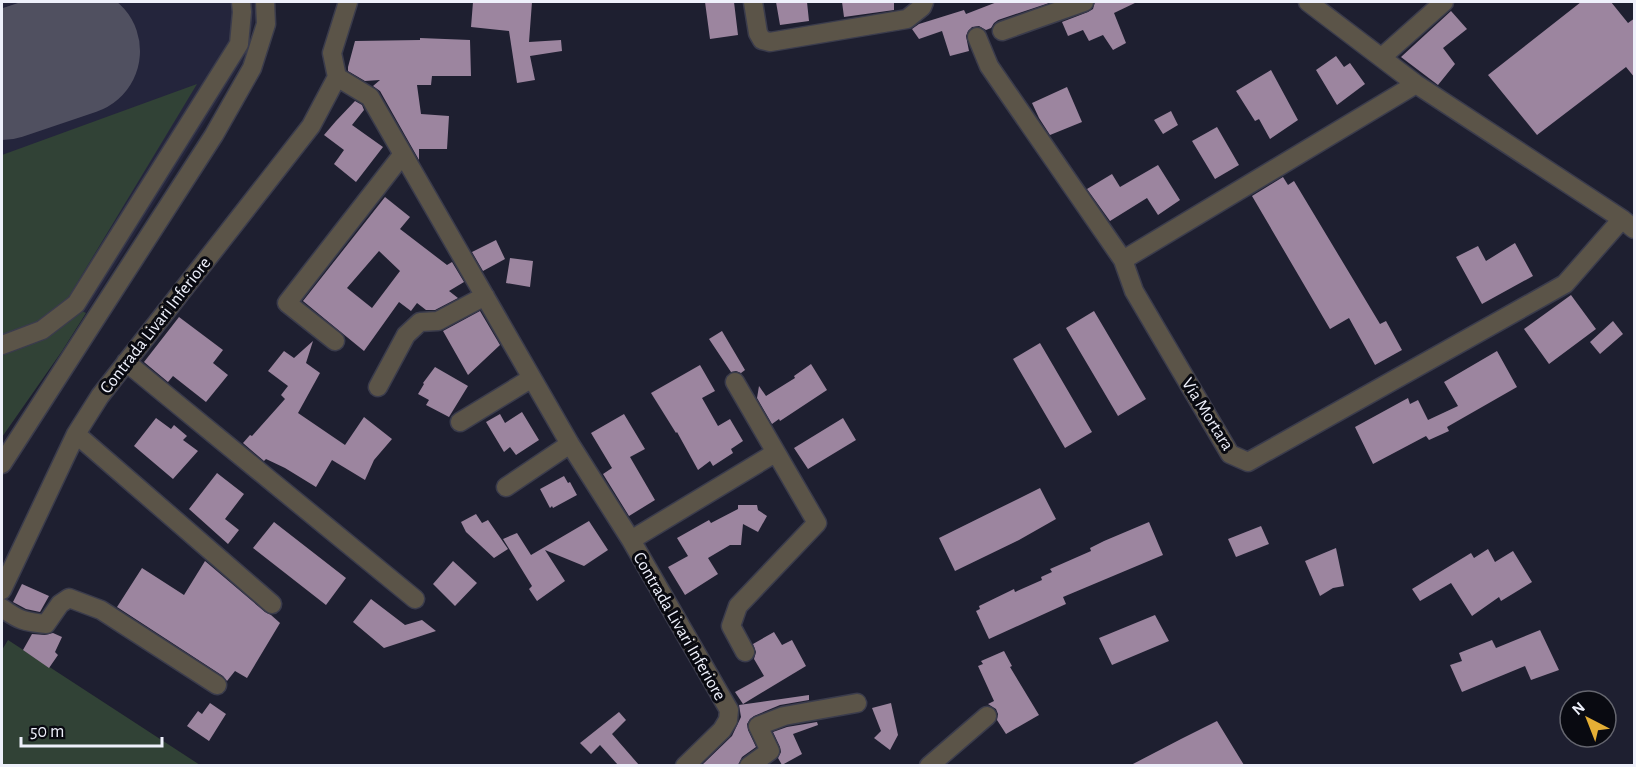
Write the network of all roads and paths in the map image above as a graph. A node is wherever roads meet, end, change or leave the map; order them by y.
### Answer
1 (241, 2) edge
2 (265, 2) edge
3 (348, 2) edge
4 (753, 2) edge
5 (924, 2) edge
6 (1084, 2) edge
7 (1308, 2) edge
8 (1444, 2) edge
9 (1002, 31) dead end
10 (977, 36) dead end
11 (1382, 57) junction
12 (336, 77) junction
13 (1416, 84) junction
14 (403, 154) junction
15 (1628, 224) edge
16 (1123, 260) junction
17 (485, 296) junction
18 (335, 341) dead end
19 (2, 345) edge
20 (126, 362) junction
21 (532, 378) junction
22 (735, 382) dead end
23 (378, 387) dead end
24 (460, 422) dead end
25 (76, 434) junction
26 (570, 444) junction
27 (775, 453) junction
28 (2, 465) edge
29 (506, 487) dead end
30 (631, 540) junction
31 (2, 590) edge
32 (415, 599) dead end
33 (272, 604) dead end
34 (2, 608) edge
35 (745, 652) dead end
36 (216, 685) dead end
37 (857, 703) dead end
38 (987, 716) dead end
39 (685, 765) edge
40 (749, 765) edge
41 (929, 765) edge

1 - 19 street
2 - 28 street
3 - 12 street
4 - 5 street
6 - 9 street
7 - 11 street, Via Mortara
8 - 11 street
10 - 16 street, Via Mortara
11 - 13 street, Via Mortara
12 - 14 street, Contrada Livari Inferiore
12 - 20 street, Contrada Livari Inferiore
13 - 15 street, Via Mortara
13 - 16 street
14 - 17 street, Contrada Livari Inferiore
14 - 18 street
15 - 16 street, Via Mortara
17 - 21 street, Contrada Livari Inferiore
17 - 23 street
20 - 25 street, Contrada Livari Inferiore
20 - 32 street
21 - 24 street
21 - 26 street, Contrada Livari Inferiore
22 - 27 street
25 - 31 street, Contrada Livari Inferiore
25 - 33 street
26 - 29 street
26 - 30 street, Contrada Livari Inferiore
27 - 30 street, Contrada Livari Inferiore
27 - 35 street
30 - 39 street, Contrada Livari Inferiore
34 - 36 street
37 - 40 street
38 - 41 street

